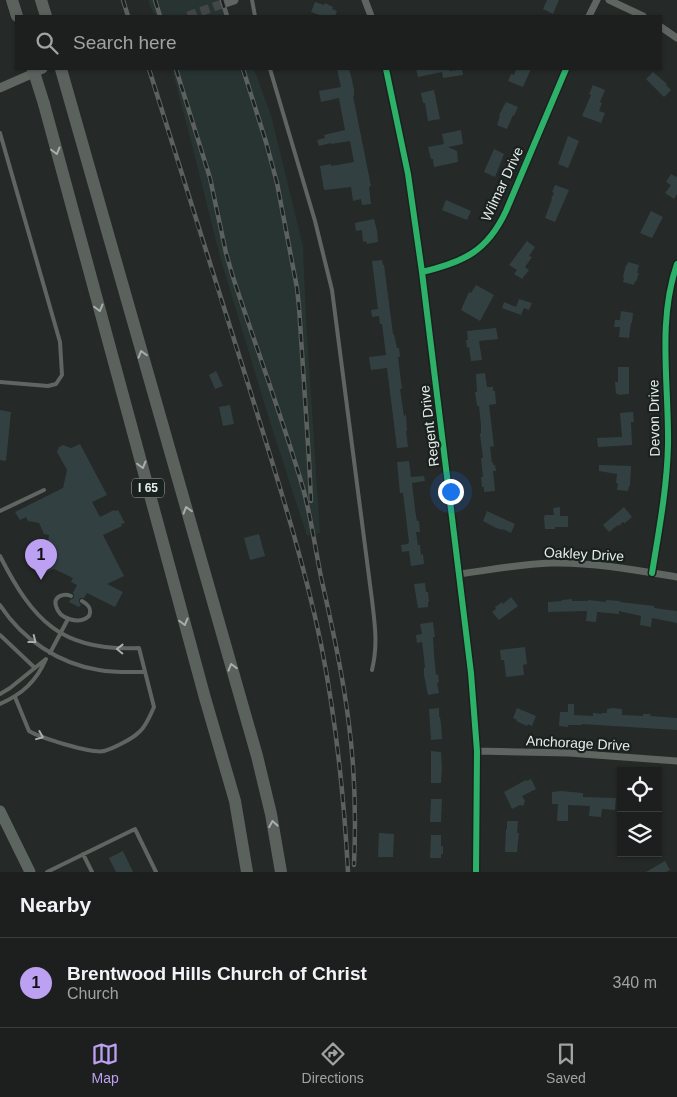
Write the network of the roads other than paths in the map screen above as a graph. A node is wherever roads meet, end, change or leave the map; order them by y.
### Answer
1 (12, 0) edge
2 (41, 0) edge
3 (252, 0) edge
4 (365, 0) edge
5 (596, 0) edge
6 (609, 0) edge
7 (17, 15) edge
8 (46, 15) edge
9 (256, 15) edge
10 (371, 15) edge
11 (589, 15) edge
12 (641, 15) edge
13 (662, 28) edge
14 (677, 38) edge
15 (33, 70) edge
16 (41, 70) edge
17 (61, 70) edge
18 (270, 70) edge
19 (386, 70) edge
20 (566, 70) edge
21 (0, 88) edge
22 (0, 133) edge
23 (677, 264) edge
24 (422, 272) junction
25 (0, 382) edge
26 (44, 490) dead end
27 (0, 511) edge
28 (0, 556) edge
29 (652, 573) junction
30 (459, 574) junction
31 (677, 577) edge
32 (71, 596) dead end
33 (82, 601) dead end
34 (0, 604) edge
35 (68, 619) junction
36 (60, 633) junction
37 (0, 635) edge
38 (50, 653) junction
39 (46, 659) junction
40 (35, 668) junction
41 (372, 670) dead end
42 (145, 672) junction
43 (0, 694) edge
44 (15, 697) junction
45 (0, 704) edge
46 (477, 751) junction
47 (677, 761) edge
48 (0, 811) edge
49 (83, 854) junction
50 (30, 872) edge
51 (47, 872) edge
52 (92, 872) edge
53 (156, 872) edge
54 (248, 872) edge
55 (281, 872) edge
56 (476, 872) edge

1 - 7 highway
2 - 8 highway
3 - 9 lane
4 - 10 street
5 - 11 street
6 - 12 street
13 - 14 street
15 -> 54 highway, I 65, bridge
16 - 21 street
55 -> 17 highway, I 65
18 - 41 lane
19 - 24 street, Regent Drive
20 - 24 street, Wilmar Drive
22 - 25 lane
23 - 29 street, Devon Drive
24 - 30 street, Regent Drive
26 - 27 lane
28 - 36 lane
29 - 30 street, Oakley Drive
29 - 31 street, Oakley Drive
30 - 46 street, Regent Drive
32 - 35 lane
33 - 35 lane
34 -> 38 lane
35 - 36 lane
36 - 38 lane
42 -> 36 lane
37 - 40 lane
38 - 39 lane
38 - 42 lane
39 - 40 lane
39 - 44 lane
40 - 43 lane
44 -> 42 lane
44 - 45 lane
46 - 47 street, Anchorage Drive
46 - 56 street, Regent Drive
48 - 50 main road
49 - 51 lane
49 - 52 lane
49 - 53 lane

